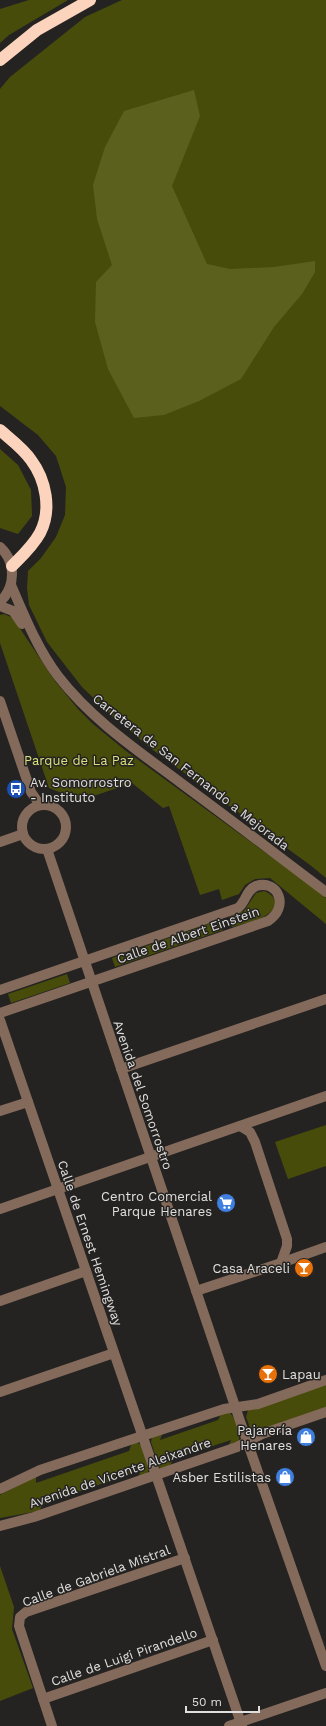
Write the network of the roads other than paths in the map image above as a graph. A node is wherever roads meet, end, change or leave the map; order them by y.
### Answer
1 (90, 0) edge
2 (0, 60) edge
3 (0, 430) edge
4 (0, 547) edge
5 (12, 566) junction
6 (11, 586) junction
7 (0, 602) edge
8 (0, 606) edge
9 (37, 643) junction
10 (0, 700) edge
11 (36, 807) junction
12 (23, 834) junction
13 (0, 842) edge
14 (47, 849) junction
15 (326, 892) edge
16 (84, 961) junction
17 (91, 982) junction
18 (0, 990) edge
19 (326, 999) edge
20 (0, 1013) edge
21 (0, 1020) edge
22 (121, 1069) junction
23 (326, 1096) edge
24 (28, 1102) junction
25 (0, 1111) edge
26 (240, 1126) junction
27 (151, 1157) junction
28 (58, 1188) junction
29 (0, 1209) edge
30 (326, 1247) edge
31 (280, 1263) junction
32 (86, 1271) junction
33 (196, 1291) junction
34 (0, 1301) edge
35 (114, 1353) junction
36 (326, 1380) edge
37 (0, 1392) edge
38 (236, 1406) junction
39 (326, 1412) edge
40 (143, 1436) junction
41 (247, 1441) junction
42 (156, 1475) junction
43 (0, 1489) edge
44 (0, 1526) edge
45 (185, 1558) junction
46 (213, 1640) junction
47 (326, 1666) edge
48 (326, 1693) edge
49 (43, 1699) junction
50 (242, 1724) edge
51 (52, 1726) edge
52 (229, 1726) edge

1 - 2 highway
3 - 5 highway
4 - 5 street
5 - 6 street
6 - 7 street
6 - 9 street, Carretera de San Fernando a Mejorada
8 - 9 street, Carretera de San Fernando a Mejorada
9 - 15 street, Carretera de San Fernando a Mejorada
10 - 11 street
11 - 12 street
11 - 14 street
12 - 13 street
12 - 14 street
14 - 16 street, Avenida del Somorrostro
16 - 17 street, Avenida del Somorrostro
16 - 17 street, Calle de Albert Einstein
16 - 18 street, Calle de Albert Einstein
17 - 20 street, Calle de Albert Einstein
17 - 22 street, Avenida del Somorrostro
19 - 22 street
21 - 24 street, Calle de Ernest Hemingway
22 - 27 street, Avenida del Somorrostro
23 - 26 street
24 - 25 street
24 - 28 street, Calle de Ernest Hemingway
26 - 27 street
26 - 31 street
27 - 28 street
27 - 33 street, Avenida del Somorrostro
28 - 29 street
28 - 32 street, Calle de Ernest Hemingway
30 - 31 street
31 - 33 street
32 - 34 street
32 - 35 street, Calle de Ernest Hemingway
33 - 38 street, Avenida del Somorrostro
35 - 37 street
35 - 40 street, Calle de Ernest Hemingway
36 - 38 street, Avenida de Vicente Aleixandre
38 - 40 street, Avenida de Vicente Aleixandre
38 - 41 street, Avenida del Somorrostro
39 - 41 street, Avenida de Vicente Aleixandre
40 - 42 street, Calle de Ernest Hemingway
40 - 43 street, Avenida de Vicente Aleixandre
41 - 42 street, Avenida de Vicente Aleixandre
41 - 47 street, Avenida del Somorrostro
42 - 44 street, Avenida de Vicente Aleixandre
42 - 45 street, Calle de Ernest Hemingway
45 - 46 street, Calle de Ernest Hemingway
45 - 49 street, Calle de Gabriela Mistral
46 - 49 street, Calle de Luigi Pirandello
46 - 50 street, Calle de Ernest Hemingway
48 - 50 street
49 - 51 street
50 - 52 street

